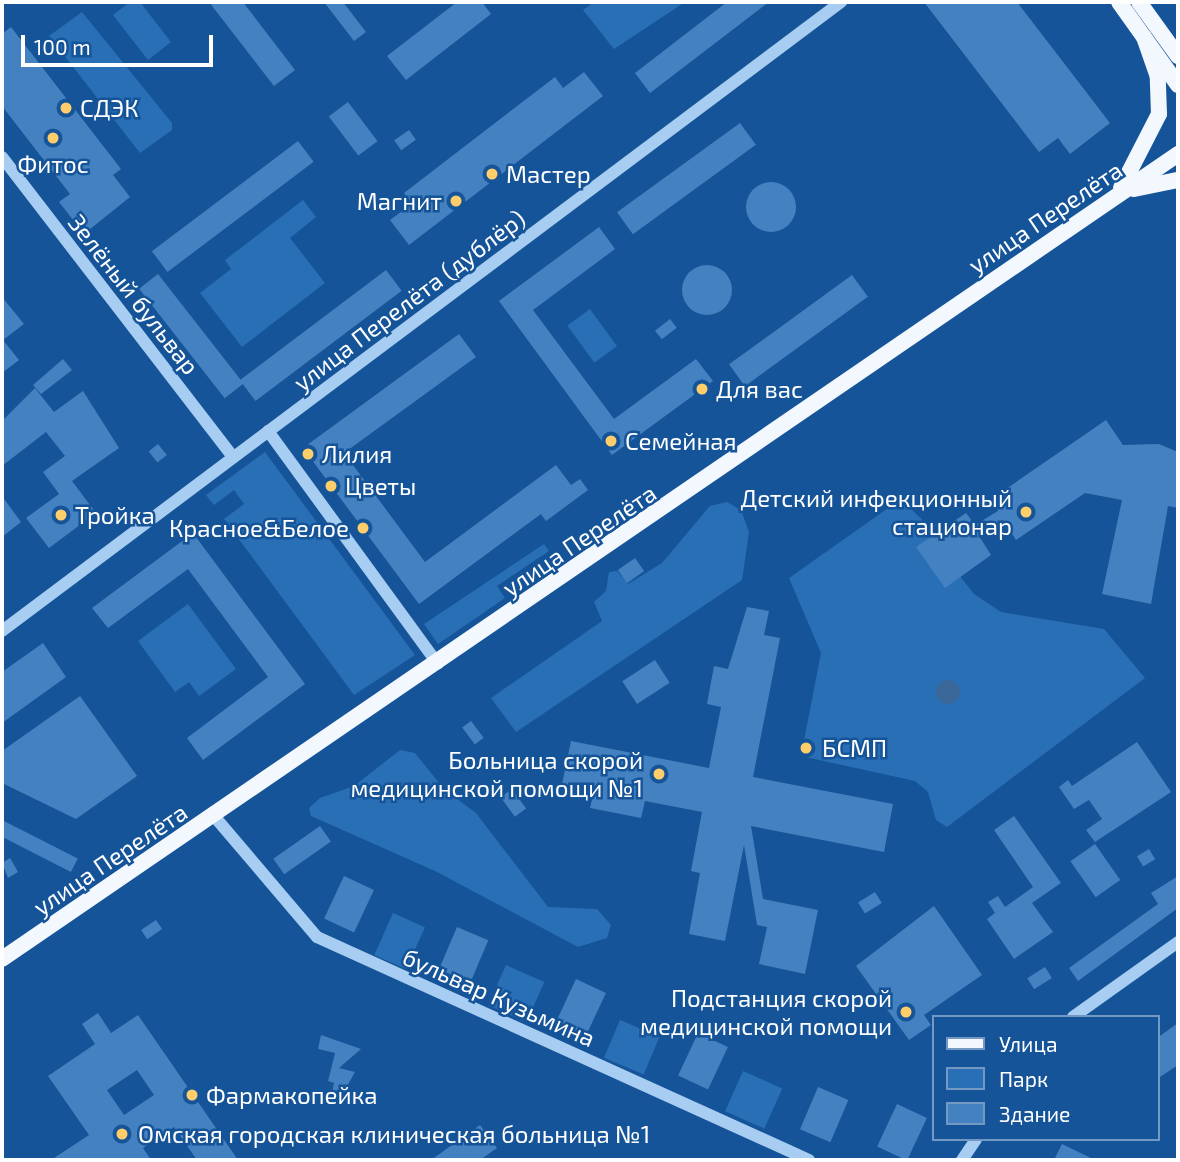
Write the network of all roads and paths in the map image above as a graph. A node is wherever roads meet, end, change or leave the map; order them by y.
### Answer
1 (841, 2) edge
2 (1119, 2) edge
3 (1139, 2) edge
4 (1144, 37) junction
5 (1178, 56) edge
6 (1178, 85) edge
7 (1178, 154) edge
8 (2, 157) edge
9 (1178, 180) edge
10 (1112, 198) junction
11 (268, 431) junction
12 (233, 457) junction
13 (2, 631) edge
14 (438, 664) junction
15 (214, 816) junction
16 (1178, 942) edge
17 (2, 959) edge
18 (1076, 1015) edge
19 (975, 1141) edge
20 (809, 1160) edge
21 (962, 1160) edge

1 - 11 street, улица Перелёта (дублёр)
2 - 4 main road
3 - 5 main road
4 - 6 main road
4 - 10 main road
7 - 10 main road, улица Перелёта
8 - 12 street, Зелёный бульвар
9 - 10 main road
10 - 14 main road, улица Перелёта
11 - 12 street, улица Перелёта (дублёр)
11 - 14 street
12 - 13 street, улица Перелёта (дублёр)
14 - 15 main road, улица Перелёта
15 - 17 main road, улица Перелёта
15 - 20 street, бульвар Кузьмина
16 - 18 street
19 - 21 street

